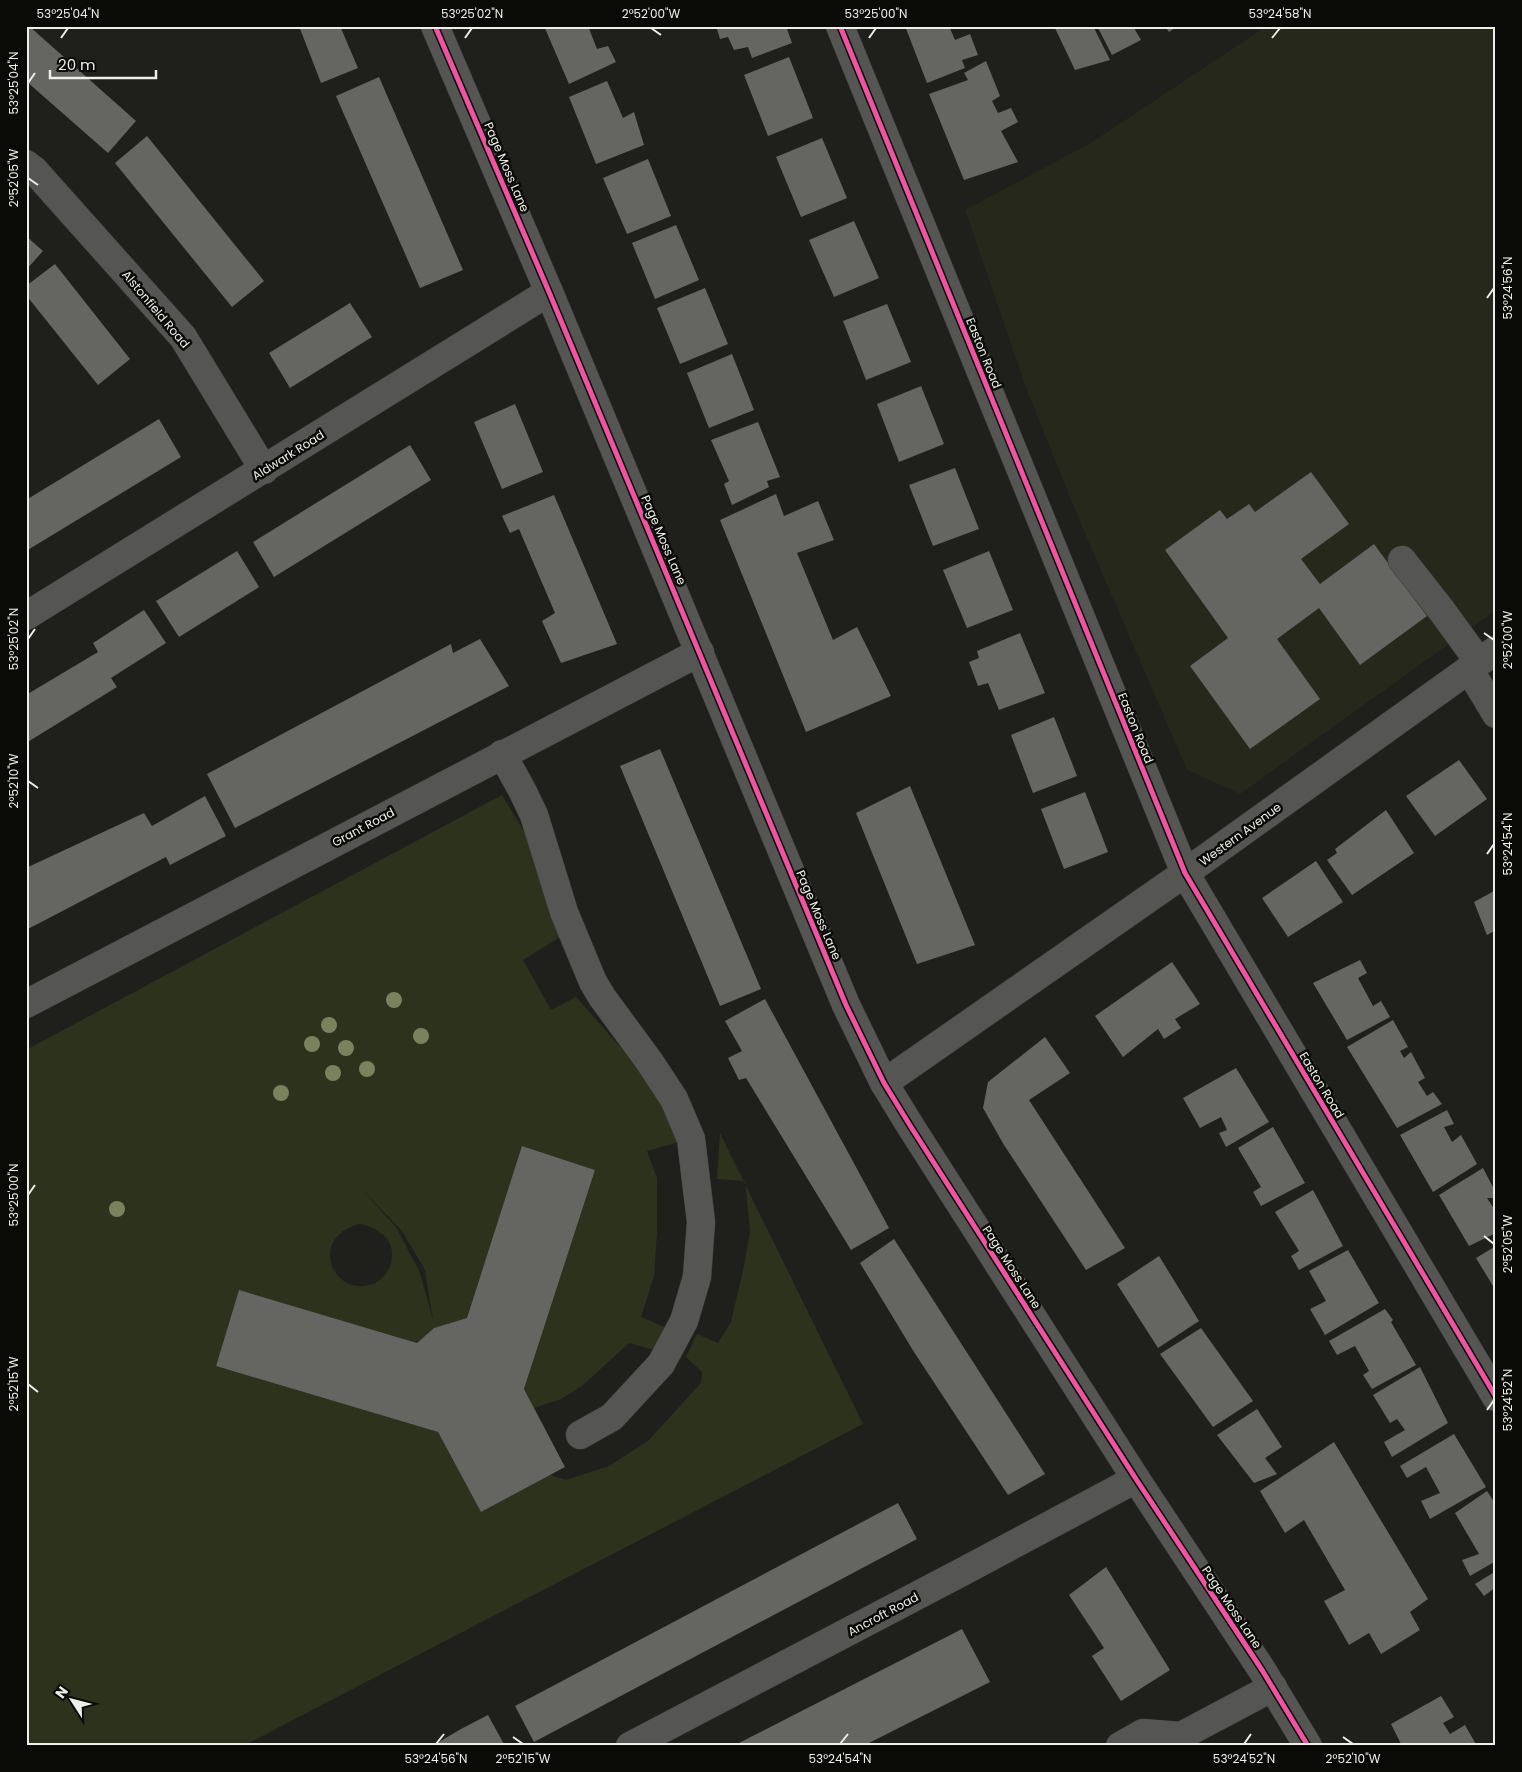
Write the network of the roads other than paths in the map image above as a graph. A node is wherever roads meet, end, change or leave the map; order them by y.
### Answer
1 (435, 26) edge
2 (840, 26) edge
3 (26, 164) edge
4 (549, 292) junction
5 (264, 470) junction
6 (1402, 560) dead end
7 (26, 616) edge
8 (700, 652) junction
9 (1481, 660) edge
10 (1496, 714) edge
11 (502, 754) junction
12 (1185, 873) junction
13 (26, 1004) edge
14 (884, 1083) junction
15 (1496, 1397) edge
16 (580, 1435) dead end
17 (1136, 1479) junction
18 (1273, 1687) junction
19 (630, 1746) edge
20 (1120, 1746) edge
21 (1308, 1746) edge

1 - 4 street, Page Moss Lane
2 - 12 street, Easton Road
3 - 5 street, Alstonfield Road
4 - 5 street, Aldwark Road
4 - 8 street, Page Moss Lane
5 - 7 street, Aldwark Road
6 - 9 street
8 - 11 street, Grant Road
8 - 14 street, Page Moss Lane
9 - 10 street
9 - 12 street, Western Avenue
11 - 13 street, Grant Road
11 - 16 street
12 - 14 street, Western Avenue
12 - 15 street, Easton Road
14 - 17 street, Page Moss Lane
17 - 18 street, Page Moss Lane
17 - 19 street, Ancroft Road
18 - 20 street
18 - 21 street, Page Moss Lane

